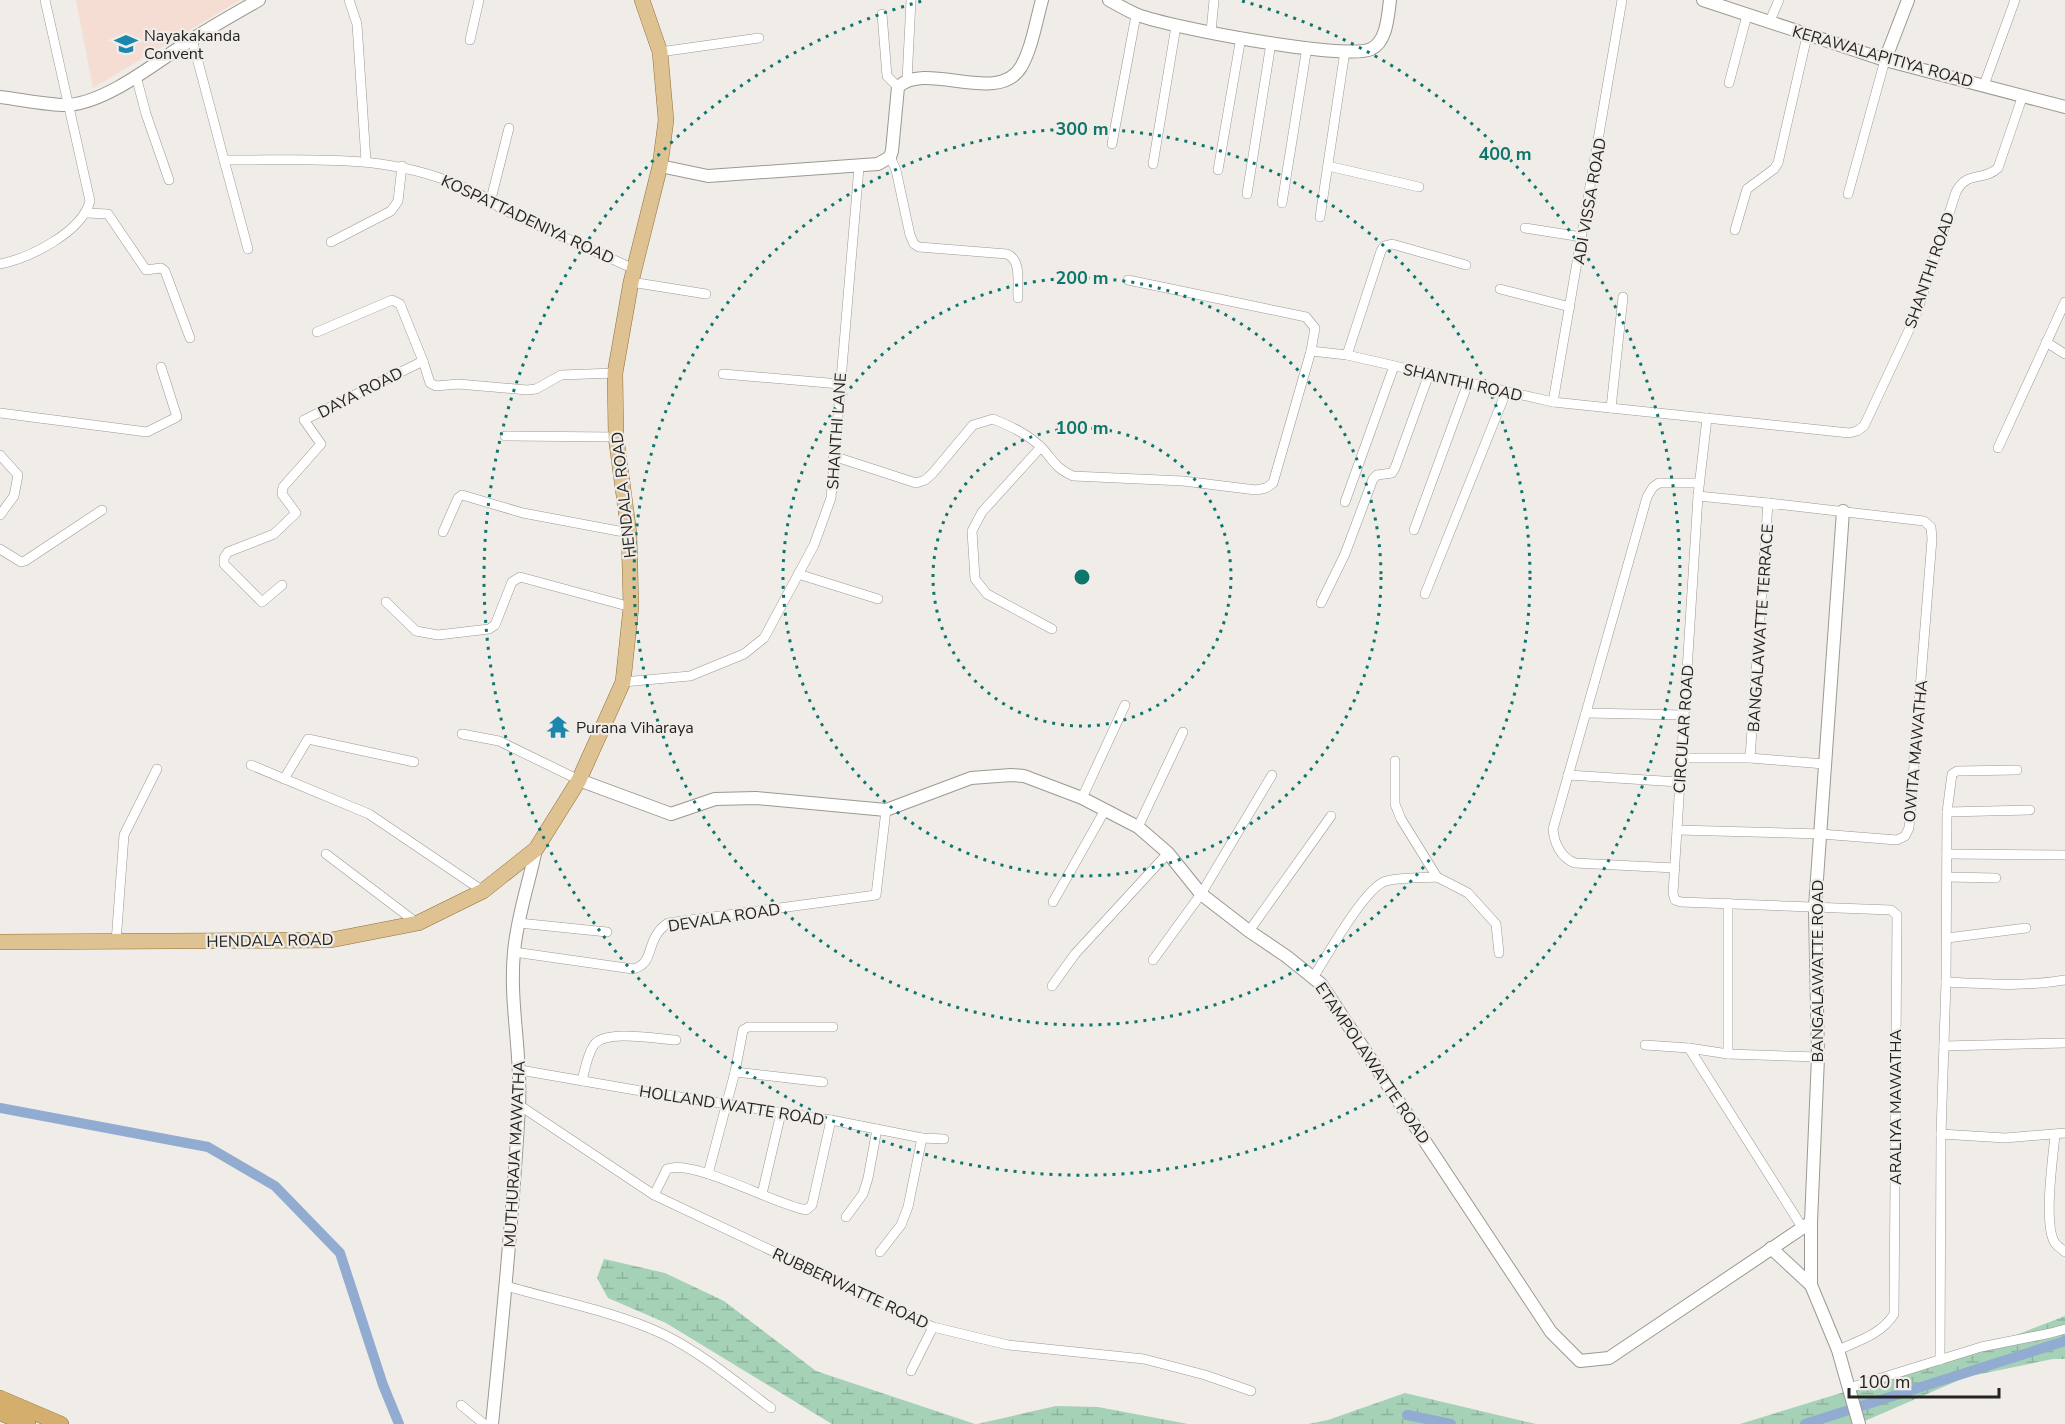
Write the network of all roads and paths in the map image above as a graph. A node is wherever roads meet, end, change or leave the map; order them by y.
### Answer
1 (45, 0) edge
2 (259, 0) edge
3 (350, 0) edge
4 (479, 0) edge
5 (642, 0) edge
6 (911, 0) edge
7 (1042, 0) edge
8 (1109, 0) edge
9 (1215, 0) edge
10 (1390, 0) edge
11 (1622, 0) edge
12 (1707, 0) edge
13 (1779, 0) edge
14 (1908, 0) edge
15 (2015, 0) edge
16 (882, 14) dead end
17 (1136, 15) junction
18 (1747, 15) junction
19 (1769, 23) junction
20 (1176, 26) junction
21 (1211, 32) junction
22 (1807, 36) junction
23 (1241, 37) junction
24 (759, 38) dead end
25 (192, 39) junction
26 (470, 40) dead end
27 (1271, 43) junction
28 (1306, 47) junction
29 (1345, 51) junction
30 (660, 52) junction
31 (1885, 60) junction
32 (136, 76) junction
33 (1729, 83) dead end
34 (902, 84) junction
35 (1984, 85) junction
36 (2023, 95) junction
37 (0, 97) edge
38 (69, 105) junction
39 (2065, 107) edge
40 (510, 128) dead end
41 (1112, 144) dead end
42 (890, 157) junction
43 (224, 160) junction
44 (366, 161) junction
45 (1153, 164) dead end
46 (402, 166) junction
47 (660, 166) junction
48 (1328, 166) junction
49 (859, 167) junction
50 (1218, 170) dead end
51 (169, 180) dead end
52 (1419, 187) dead end
53 (1247, 194) dead end
54 (1848, 194) dead end
55 (490, 199) junction
56 (1282, 203) dead end
57 (87, 213) junction
58 (1320, 217) dead end
59 (1525, 228) dead end
60 (1735, 230) dead end
61 (1582, 237) junction
62 (331, 242) dead end
63 (248, 249) dead end
64 (0, 264) edge
65 (1466, 265) dead end
66 (633, 275) junction
67 (1128, 280) dead end
68 (1500, 289) dead end
69 (706, 294) dead end
70 (1623, 297) dead end
71 (1018, 298) dead end
72 (2065, 302) edge
73 (1570, 307) junction
74 (316, 332) dead end
75 (190, 338) dead end
76 (2046, 342) junction
77 (1311, 351) junction
78 (2065, 354) edge
79 (1347, 355) junction
80 (423, 361) junction
81 (1394, 366) junction
82 (161, 367) dead end
83 (615, 373) junction
84 (723, 374) dead end
85 (1429, 374) junction
86 (1468, 383) junction
87 (840, 384) junction
88 (1506, 392) junction
89 (1553, 402) junction
90 (1611, 408) junction
91 (0, 413) edge
92 (1707, 418) junction
93 (505, 436) dead end
94 (616, 437) junction
95 (1041, 447) junction
96 (1998, 448) dead end
97 (0, 455) edge
98 (833, 456) junction
99 (1699, 483) junction
100 (1698, 496) junction
101 (1345, 502) dead end
102 (1768, 503) junction
103 (102, 510) dead end
104 (1843, 511) junction
105 (0, 515) edge
106 (1414, 530) dead end
107 (443, 532) dead end
108 (629, 533) junction
109 (0, 549) edge
110 (798, 574) junction
111 (282, 585) dead end
112 (1425, 594) dead end
113 (878, 599) dead end
114 (386, 602) dead end
115 (1322, 603) dead end
116 (631, 607) junction
117 (1052, 629) dead end
118 (623, 682) junction
119 (1125, 705) dead end
120 (1586, 712) junction
121 (1683, 715) junction
122 (1183, 732) dead end
123 (462, 734) dead end
124 (1680, 758) junction
125 (1750, 758) junction
126 (1395, 761) dead end
127 (414, 762) dead end
128 (1824, 764) junction
129 (251, 765) dead end
130 (157, 769) dead end
131 (2017, 770) dead end
132 (1272, 775) dead end
133 (1568, 775) junction
134 (284, 779) junction
135 (579, 780) junction
136 (1679, 782) junction
137 (1082, 798) junction
138 (886, 810) junction
139 (1105, 810) junction
140 (2030, 810) dead end
141 (1947, 813) junction
142 (1331, 816) dead end
143 (1138, 827) junction
144 (1677, 830) junction
145 (1821, 834) junction
146 (536, 849) junction
147 (1168, 853) junction
148 (326, 854) dead end
149 (1947, 854) junction
150 (2065, 855) edge
151 (1675, 867) junction
152 (1437, 877) junction
153 (1948, 877) junction
154 (1996, 878) dead end
155 (483, 891) junction
156 (1201, 894) junction
157 (1053, 902) dead end
158 (1728, 903) junction
159 (1815, 907) junction
160 (418, 923) junction
161 (519, 924) junction
162 (2026, 928) dead end
163 (1249, 931) junction
164 (607, 932) dead end
165 (1947, 938) junction
166 (0, 942) edge
167 (116, 942) junction
168 (514, 952) junction
169 (1499, 953) dead end
170 (1153, 960) dead end
171 (1314, 976) junction
172 (2065, 980) edge
173 (1946, 982) junction
174 (1052, 986) dead end
175 (833, 1027) dead end
176 (676, 1040) dead end
177 (2065, 1043) edge
178 (1645, 1045) dead end
179 (1944, 1046) junction
180 (1689, 1048) junction
181 (1728, 1054) junction
182 (1818, 1057) junction
183 (520, 1070) junction
184 (735, 1072) junction
185 (582, 1081) junction
186 (823, 1082) dead end
187 (519, 1105) junction
188 (725, 1105) junction
189 (781, 1113) junction
190 (831, 1120) junction
191 (877, 1129) junction
192 (1941, 1134) junction
193 (2060, 1134) edge
194 (922, 1138) junction
195 (944, 1139) dead end
196 (708, 1174) junction
197 (762, 1194) junction
198 (654, 1195) junction
199 (846, 1217) dead end
200 (1806, 1224) junction
201 (1771, 1248) junction
202 (880, 1252) dead end
203 (2065, 1252) edge
204 (1811, 1285) junction
205 (506, 1286) junction
206 (933, 1327) junction
207 (2065, 1329) edge
208 (1838, 1350) junction
209 (1940, 1360) junction
210 (911, 1371) dead end
211 (1849, 1388) junction
212 (1251, 1391) dead end
213 (0, 1398) edge
214 (461, 1406) dead end
215 (771, 1408) dead end
216 (0, 1413) edge
217 (1858, 1422) edge
218 (28, 1424) edge
219 (61, 1424) edge
220 (484, 1424) edge
221 (492, 1424) edge

1 - 38 street
2 - 25 street
3 - 44 street
4 - 26 street
5 - 30 main road, HENDALA ROAD
6 - 34 street
7 - 34 street
8 - 17 street
9 - 21 street
10 - 29 street
11 - 61 street, ADI VISSA ROAD
12 - 18 street, KERAWALAPITIYA ROAD
13 - 19 street
14 - 31 street
15 - 35 street
16 - 34 street
17 - 20 street
17 - 41 street
18 - 19 street, KERAWALAPITIYA ROAD
18 - 33 street
19 - 22 street, KERAWALAPITIYA ROAD
20 - 21 street
20 - 45 street
21 - 23 street
22 - 31 street, KERAWALAPITIYA ROAD
22 - 60 street
23 - 27 street
23 - 50 street
24 - 30 street
25 - 32 street
25 - 43 street
27 - 28 street
27 - 53 street
28 - 29 street
28 - 56 street
29 - 48 street
30 - 47 main road, HENDALA ROAD
31 - 35 street, KERAWALAPITIYA ROAD
31 - 54 street
32 - 38 street
32 - 51 street
34 - 42 street
35 - 36 street, KERAWALAPITIYA ROAD
36 - 39 street, KERAWALAPITIYA ROAD
36 - 92 street, SHANTHI ROAD
37 - 38 street
38 - 57 street
40 - 55 street
42 - 49 street
42 - 71 street
43 - 44 street, KOSPATTADENIYA ROAD
43 - 63 street
44 - 46 street, KOSPATTADENIYA ROAD
46 - 55 street, KOSPATTADENIYA ROAD
46 - 62 street
47 - 49 street
47 - 66 main road, HENDALA ROAD
48 - 52 street
48 - 58 street
49 - 87 street, SHANTHI LANE
55 - 66 street, KOSPATTADENIYA ROAD
57 - 64 street
57 - 75 street
59 - 61 street
61 - 73 street, ADI VISSA ROAD
65 - 79 street
66 - 69 street, KOSPATTADENIYA ROAD
66 - 83 main road, HENDALA ROAD
67 - 77 street
68 - 73 street
70 - 90 street
72 - 76 street
73 - 89 street, ADI VISSA ROAD
74 - 80 street
76 - 78 street
76 - 96 street
77 - 79 street, SHANTHI ROAD
77 - 95 street
79 - 81 street, SHANTHI ROAD
80 - 83 street, DAYA ROAD
80 - 111 street, DAYA ROAD
81 - 85 street, SHANTHI ROAD
81 - 101 street
82 - 91 street
83 - 94 main road, HENDALA ROAD
84 - 87 street
85 - 86 street, SHANTHI ROAD
85 - 115 street
86 - 88 street, SHANTHI ROAD
86 - 106 street
87 - 98 street, SHANTHI LANE
88 - 89 street, SHANTHI ROAD
88 - 112 street
89 - 90 street, SHANTHI ROAD
90 - 92 street, SHANTHI ROAD
92 - 99 street, CIRCULAR ROAD
93 - 94 street
94 - 108 main road, HENDALA ROAD
95 - 98 street
95 - 117 street
97 - 105 street
98 - 110 street, SHANTHI LANE
99 - 100 street, CIRCULAR ROAD
99 - 120 street
100 - 102 street
100 - 121 street, CIRCULAR ROAD
102 - 104 street, BANGALAWATTE TERRACE
102 - 125 street, BANGALAWATTE TERRACE
103 - 109 street
104 - 128 street, BANGALAWATTE ROAD
104 - 145 street, OWITA MAWATHA
107 - 108 street
108 - 116 main road, HENDALA ROAD
110 - 113 street
110 - 118 street, SHANTHI LANE
114 - 116 street
116 - 118 main road, HENDALA ROAD
118 - 135 main road, HENDALA ROAD
119 - 137 street
120 - 121 street
120 - 133 street
121 - 124 street, CIRCULAR ROAD
122 - 143 street
123 - 135 street
124 - 125 street
124 - 136 street, CIRCULAR ROAD
125 - 128 street
126 - 152 street
127 - 134 street
128 - 145 street, BANGALAWATTE ROAD
129 - 134 street
130 - 167 street
131 - 141 street
132 - 156 street
133 - 136 street
133 - 151 street
134 - 155 street
135 - 138 street, ETAMPOLAWATTE ROAD
135 - 146 main road, HENDALA ROAD
136 - 144 street, CIRCULAR ROAD
137 - 138 street, ETAMPOLAWATTE ROAD
137 - 139 street, ETAMPOLAWATTE ROAD
138 - 168 street, DEVALA ROAD
139 - 143 street, ETAMPOLAWATTE ROAD
139 - 157 street
140 - 141 street
141 - 149 street
142 - 163 street
143 - 147 street, ETAMPOLAWATTE ROAD
144 - 145 street, OWITA MAWATHA
144 - 151 street, CIRCULAR ROAD
145 - 159 street, BANGALAWATTE ROAD
146 - 155 main road, HENDALA ROAD
146 - 161 street, MUTHURAJA MAWATHA
147 - 156 street, ETAMPOLAWATTE ROAD
147 - 174 street
148 - 160 street
149 - 150 street
149 - 153 street
151 - 158 street, CIRCULAR ROAD
152 - 169 street
152 - 171 street
153 - 154 street
153 - 165 street
155 - 160 main road, HENDALA ROAD
156 - 163 street, ETAMPOLAWATTE ROAD
156 - 170 street
158 - 159 street, CIRCULAR ROAD
158 - 181 street
159 - 182 street, BANGALAWATTE ROAD
159 - 208 street, ARALIYA MAWATHA
160 - 167 main road, HENDALA ROAD
161 - 164 street
161 - 168 street, MUTHURAJA MAWATHA
162 - 165 street
163 - 171 street, ETAMPOLAWATTE ROAD
165 - 173 street
166 - 167 main road, HENDALA ROAD
168 - 183 street, MUTHURAJA MAWATHA
171 - 201 street, ETAMPOLAWATTE ROAD
172 - 173 street
173 - 179 street
175 - 184 street
176 - 185 street
177 - 179 street
178 - 180 street
179 - 192 street
180 - 181 street
180 - 200 street
181 - 182 street
182 - 200 street, BANGALAWATTE ROAD
183 - 185 street, HOLLAND WATTE ROAD
183 - 187 street, MUTHURAJA MAWATHA
184 - 186 street
184 - 188 street
185 - 188 street, HOLLAND WATTE ROAD
187 - 198 street, RUBBERWATTE ROAD
187 - 205 street, MUTHURAJA MAWATHA
188 - 189 street, HOLLAND WATTE ROAD
188 - 196 street
189 - 190 street, HOLLAND WATTE ROAD
189 - 197 street
190 - 191 street, HOLLAND WATTE ROAD
190 - 197 street
191 - 194 street, HOLLAND WATTE ROAD
191 - 199 street
192 - 193 street
192 - 209 street
193 - 203 street
194 - 195 street, HOLLAND WATTE ROAD
194 - 202 street
196 - 197 street
196 - 198 street
198 - 206 street, RUBBERWATTE ROAD
200 - 201 street, ETAMPOLAWATTE ROAD
200 - 204 street, BANGALAWATTE ROAD
201 - 204 street
204 - 208 street, BANGALAWATTE ROAD
205 - 215 street
205 - 221 street, MUTHURAJA MAWATHA
206 - 210 street
206 - 212 street, RUBBERWATTE ROAD
207 - 209 street
208 - 211 street, BANGALAWATTE ROAD
209 - 211 street
211 - 217 street, BANGALAWATTE ROAD
213 - 219 highway
214 - 220 street
216 - 218 highway

